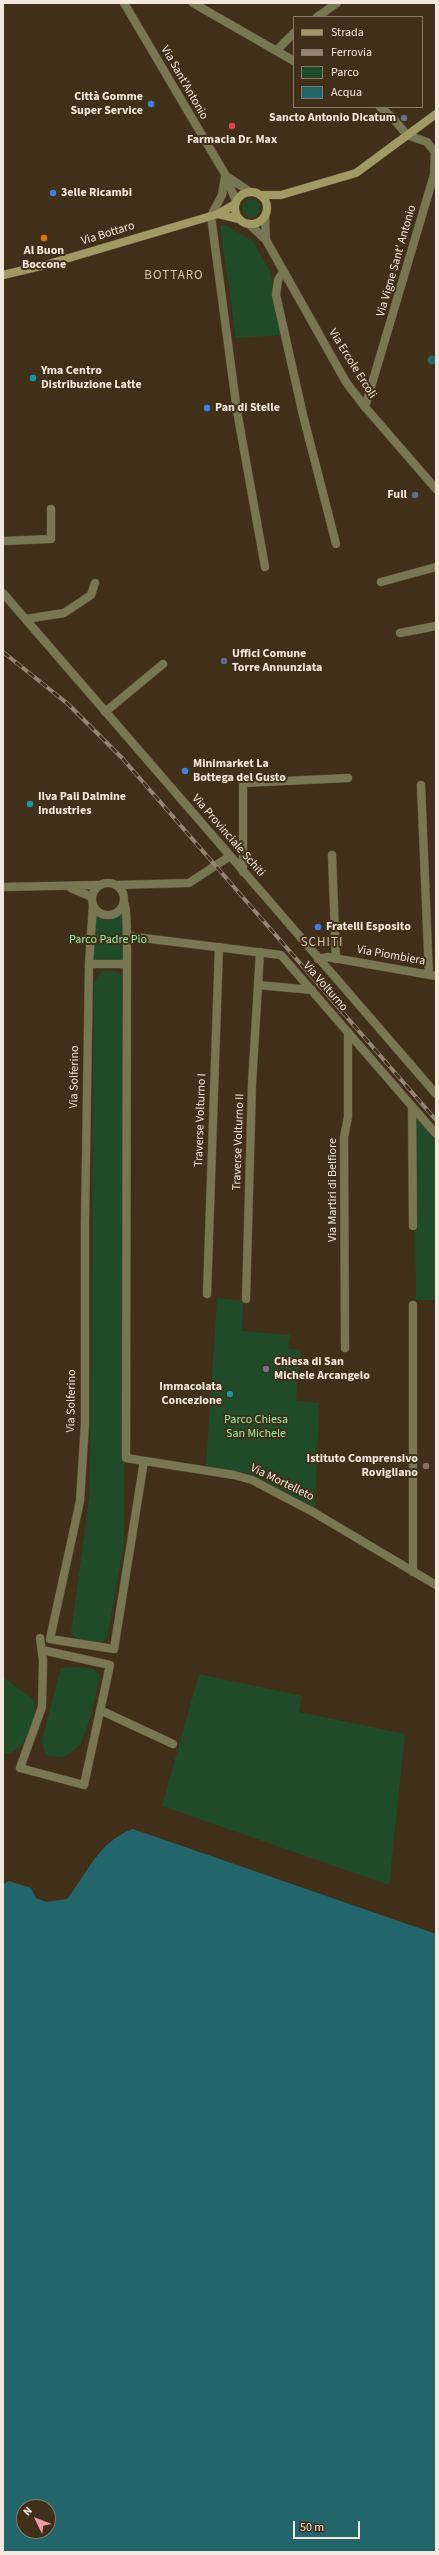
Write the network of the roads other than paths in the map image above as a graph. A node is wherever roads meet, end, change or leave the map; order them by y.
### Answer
1 (124, 3) edge
2 (193, 3) edge
3 (337, 3) edge
4 (318, 16) edge
5 (293, 34) edge
6 (277, 50) junction
7 (293, 60) edge
8 (381, 108) edge
9 (436, 114) edge
10 (407, 135) junction
11 (225, 174) junction
12 (250, 192) junction
13 (260, 195) junction
14 (280, 195) junction
15 (236, 203) junction
16 (266, 212) junction
17 (215, 215) junction
18 (239, 219) junction
19 (249, 224) junction
20 (266, 240) junction
21 (283, 272) junction
22 (3, 275) edge
23 (365, 408) junction
24 (436, 489) edge
25 (51, 509) dead end
26 (3, 541) edge
27 (336, 544) dead end
28 (265, 567) dead end
29 (436, 567) edge
30 (381, 582) dead end
31 (95, 583) dead end
32 (3, 594) edge
33 (26, 619) junction
34 (436, 626) edge
35 (400, 633) dead end
36 (163, 664) dead end
37 (105, 712) junction
38 (348, 778) dead end
39 (421, 785) dead end
40 (332, 855) dead end
41 (230, 856) junction
42 (243, 872) junction
43 (99, 885) junction
44 (116, 885) junction
45 (64, 886) junction
46 (135, 886) junction
47 (3, 887) edge
48 (92, 897) junction
49 (123, 899) junction
50 (93, 906) junction
51 (127, 936) junction
52 (219, 947) junction
53 (260, 952) junction
54 (318, 959) junction
55 (336, 959) junction
56 (89, 964) junction
57 (127, 964) junction
58 (433, 975) edge
59 (258, 985) junction
60 (312, 990) junction
61 (348, 1032) junction
62 (436, 1094) edge
63 (412, 1106) junction
64 (436, 1134) edge
65 (413, 1226) dead end
66 (207, 1294) dead end
67 (246, 1299) dead end
68 (413, 1305) dead end
69 (345, 1348) dead end
70 (144, 1461) junction
71 (413, 1572) junction
72 (436, 1585) edge
73 (40, 1638) dead end
74 (42, 1650) junction
75 (100, 1710) junction
76 (172, 1744) dead end

1 - 11 street, Via Sant'Antonio
2 - 6 street
3 - 4 street
5 - 6 street
6 - 7 street
8 - 10 street
9 - 10 main road
10 - 14 main road
10 - 23 street, Via Vigne Sant' Antonio
11 - 12 street, Via Sant'Antonio
11 - 15 street, Via Sant'Antonio
11 - 17 street
12 - 13 main road
12 - 15 main road
13 - 14 main road
13 - 16 main road
14 - 16 main road
15 - 17 main road, Via Bottaro
15 - 18 main road
16 - 19 main road
16 - 20 street, Via Ercole Ercoli
17 - 18 main road, Via Bottaro
17 - 22 main road, Via Bottaro
17 - 28 street
18 - 19 main road
19 - 20 street, Via Ercole Ercoli
20 - 21 street, Via Ercole Ercoli
21 - 23 street, Via Ercole Ercoli
21 - 27 street
23 - 24 street, Via Ercole Ercoli
25 - 26 street
29 - 30 street
31 - 33 street
32 - 33 street, Via Provinciale Schiti
33 - 37 street, Via Provinciale Schiti
34 - 35 street
36 - 37 street
37 - 41 street, Via Provinciale Schiti
38 - 42 street
39 - 58 street
40 - 55 street
41 - 42 street, Via Provinciale Schiti
41 - 46 street
42 - 54 street, Via Provinciale Schiti
43 - 44 street
43 - 45 street
43 - 48 street
44 - 46 street
44 - 49 street
45 - 47 street
45 - 48 street
46 - 49 street
48 - 50 street
49 - 50 street
49 - 51 street
50 - 56 street, Via Solferino
51 - 52 street, Via Volturno
51 - 57 street
52 - 53 street, Via Volturno
52 - 66 street, Traverse Volturno I
53 - 59 street, Traverse Volturno II
53 - 60 street, Via Volturno
54 - 55 street, Via Piombiera
54 - 62 street, Via Provinciale Schiti
55 - 58 street, Via Piombiera
56 - 57 street
56 - 70 street, Via Solferino
57 - 70 street, Via Mortelleto
59 - 60 street
59 - 67 street, Traverse Volturno II
60 - 61 street, Via Volturno
61 - 63 street, Via Volturno
61 - 69 street, Via Martiri di Belfiore
63 - 64 street, Via Volturno
63 - 65 street
68 - 71 street
70 - 71 street, Via Mortelleto
71 - 72 street, Via Mortelleto
73 - 74 street
74 - 75 street
74 - 75 street
75 - 76 street

